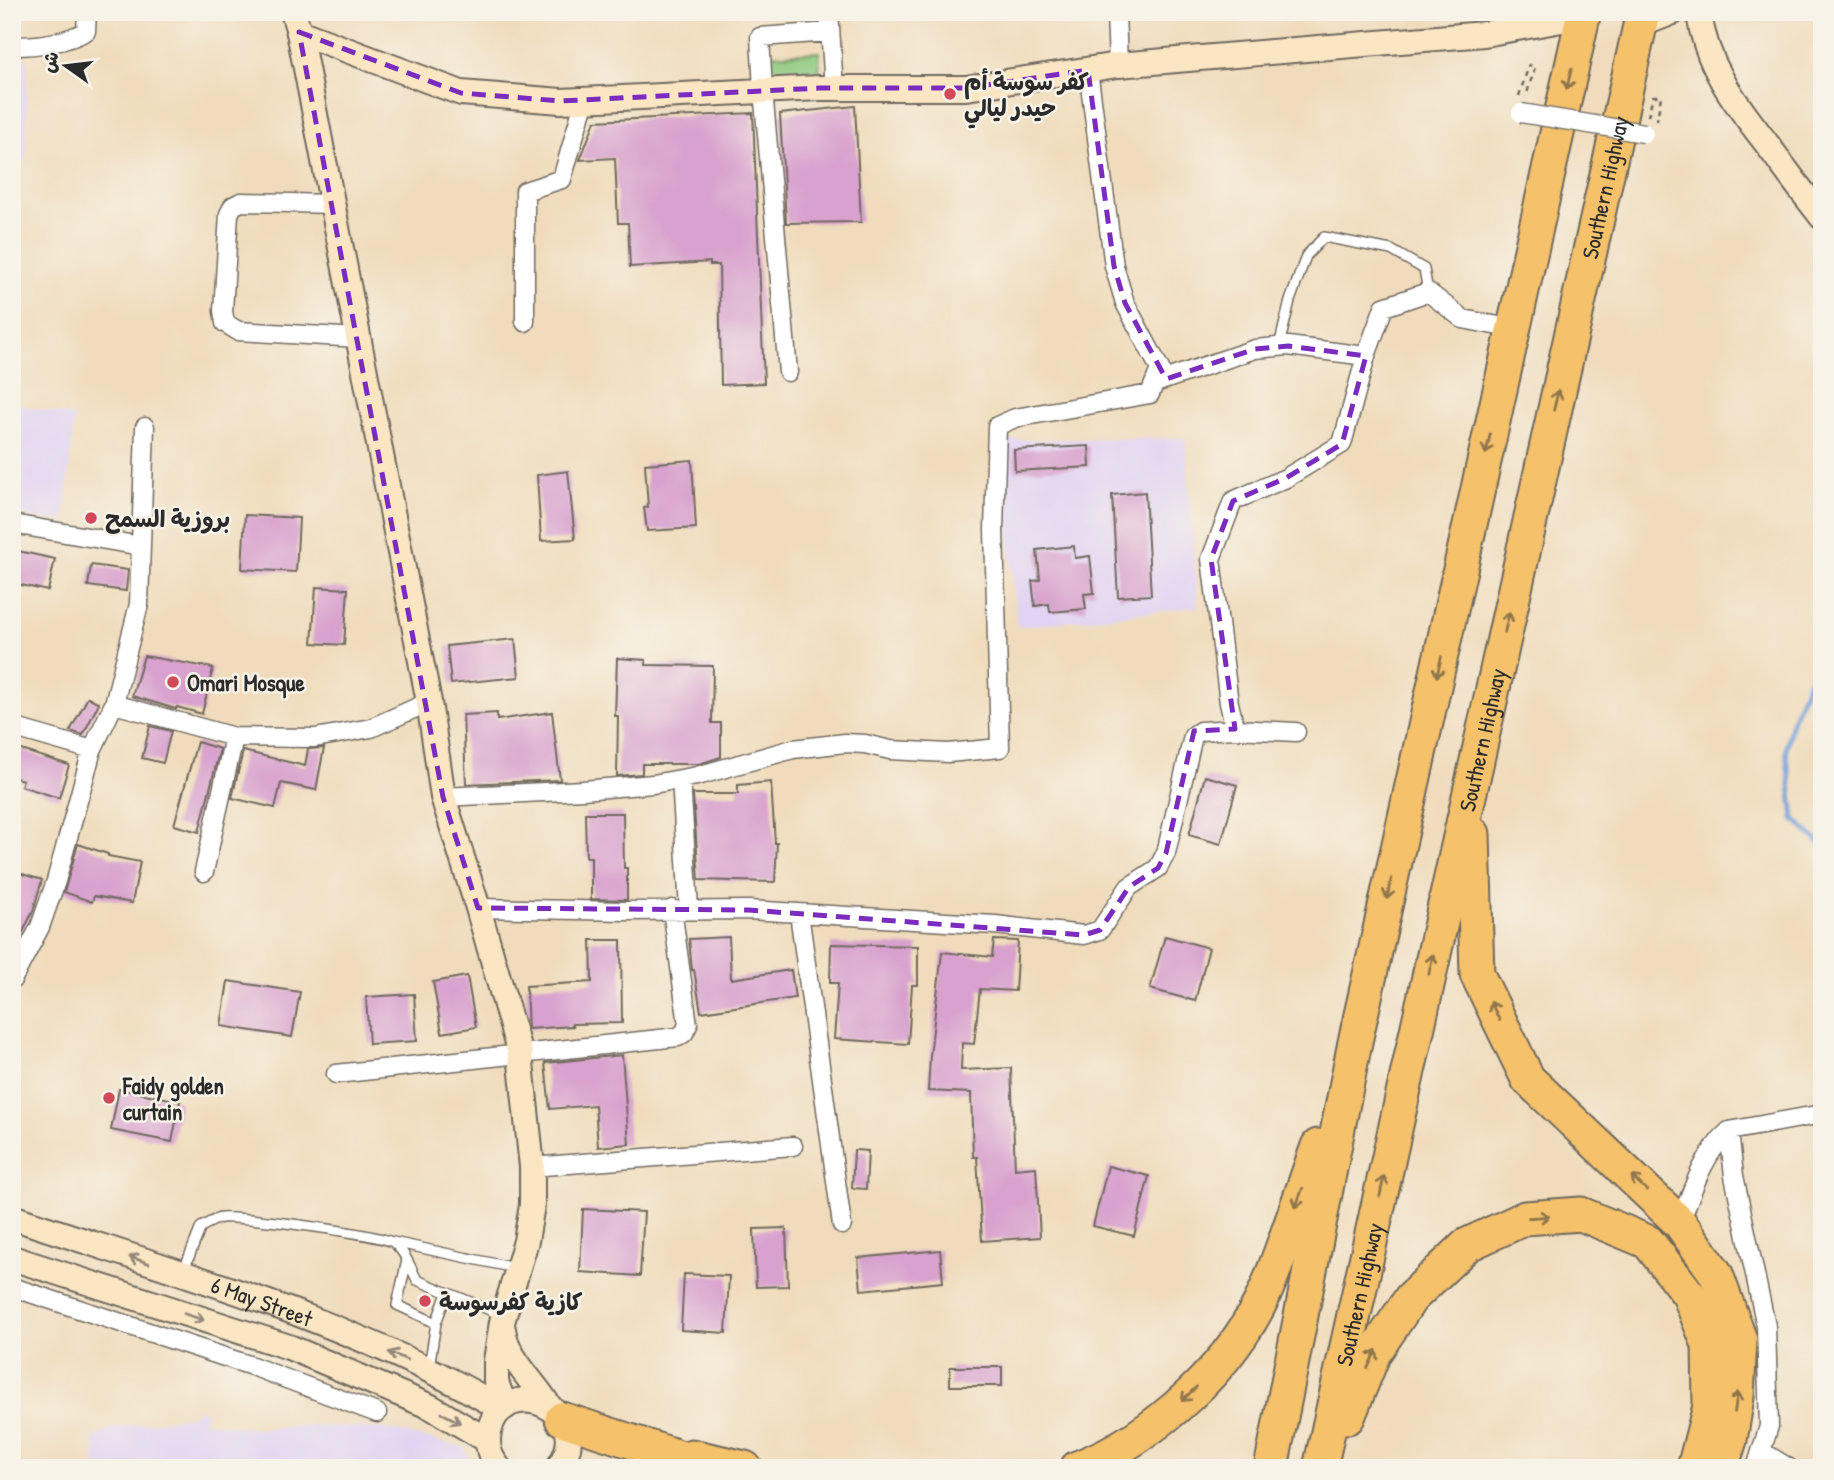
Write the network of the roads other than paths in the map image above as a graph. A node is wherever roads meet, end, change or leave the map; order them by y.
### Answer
1 (87, 12) edge
2 (829, 12) edge
3 (1116, 12) edge
4 (1673, 12) edge
5 (1699, 12) edge
6 (1583, 14) edge
7 (1641, 19) edge
8 (296, 22) edge
9 (830, 32) junction
10 (12, 46) edge
11 (1118, 65) junction
12 (1088, 70) junction
13 (834, 89) junction
14 (763, 90) junction
15 (585, 99) junction
16 (1519, 107) road end
17 (1650, 127) road end
18 (333, 204) junction
19 (1822, 217) edge
20 (1428, 292) junction
21 (525, 323) dead end
22 (1514, 329) junction
23 (359, 338) junction
24 (1279, 346) junction
25 (1366, 356) junction
26 (788, 372) dead end
27 (1154, 383) junction
28 (145, 427) dead end
29 (12, 524) edge
30 (141, 546) junction
31 (429, 702) junction
32 (114, 704) junction
33 (12, 727) edge
34 (1235, 729) junction
35 (1296, 732) dead end
36 (234, 737) junction
37 (92, 750) junction
38 (1473, 773) junction
39 (681, 779) junction
40 (443, 797) junction
41 (204, 872) dead end
42 (478, 908) junction
43 (681, 909) junction
44 (800, 913) junction
45 (12, 980) edge
46 (1355, 1042) junction
47 (520, 1054) junction
48 (336, 1074) dead end
49 (1822, 1114) edge
50 (1729, 1131) junction
51 (793, 1146) dead end
52 (532, 1167) junction
53 (12, 1217) edge
54 (1680, 1223) junction
55 (842, 1225) dead end
56 (393, 1242) junction
57 (12, 1258) edge
58 (407, 1260) junction
59 (517, 1269) junction
60 (182, 1275) junction
61 (12, 1287) edge
62 (447, 1293) junction
63 (503, 1319) junction
64 (436, 1323) junction
65 (429, 1369) junction
66 (503, 1408) junction
67 (556, 1412) junction
68 (377, 1413) dead end
69 (621, 1439) junction
70 (487, 1440) junction
71 (1758, 1459) edge
72 (499, 1468) edge
73 (558, 1468) edge
74 (713, 1468) edge
75 (744, 1468) edge
76 (1077, 1468) edge
77 (1270, 1468) edge
78 (1320, 1468) edge
79 (1328, 1468) edge
80 (1695, 1468) edge
81 (1721, 1468) edge
82 (1789, 1468) edge

1 - 10 street
2 - 9 street
3 - 11 street
4 - 7 street
5 - 19 street
6 - 11 street
6 -> 22 highway
38 -> 7 highway, Southern Highway
8 - 15 street
8 - 18 street
9 - 13 street
9 - 14 street
11 - 12 street
12 - 13 street
12 - 27 street
13 - 14 street
14 - 15 street
14 - 26 street
15 - 21 street
16 - 17 street, bridge
18 - 23 street
18 - 23 street
20 - 22 street
20 - 24 lane
20 - 25 street
22 -> 46 highway
23 - 31 street
24 - 25 street
24 - 27 street
25 - 34 street
27 - 39 street
28 - 30 street
29 - 30 street
30 - 32 street
31 - 36 street
31 - 40 street
32 - 36 street
32 - 37 street
33 - 37 street
34 - 35 street
34 - 44 street
36 - 41 street
37 - 45 street
54 -> 38 highway
78 -> 38 highway, Southern Highway
39 - 40 street
39 - 43 street
40 - 42 street
42 - 43 street
42 - 47 street
43 - 44 street
43 - 47 street
44 - 55 street
46 -> 76 highway
46 - 77 highway
47 - 48 street
47 - 52 street
49 - 50 street
50 - 54 street
50 - 71 street
51 - 52 street
52 - 59 street
60 -> 53 street, 6 May Street
81 -> 54 highway
56 - 58 lane
56 - 59 lane
56 - 60 lane
57 -> 70 street, 6 May Street
58 - 62 lane
58 - 64 lane
59 - 63 street
65 -> 60 street, 6 May Street
61 - 68 street
62 - 63 lane
62 - 64 lane
63 - 66 street
63 - 67 street
64 - 65 lane
65 - 66 street, 6 May Street
66 - 67 street
66 - 70 street
67 - 69 highway
67 - 73 street
69 - 74 highway
69 - 75 highway
70 - 72 street
71 - 82 street
79 -> 80 highway

